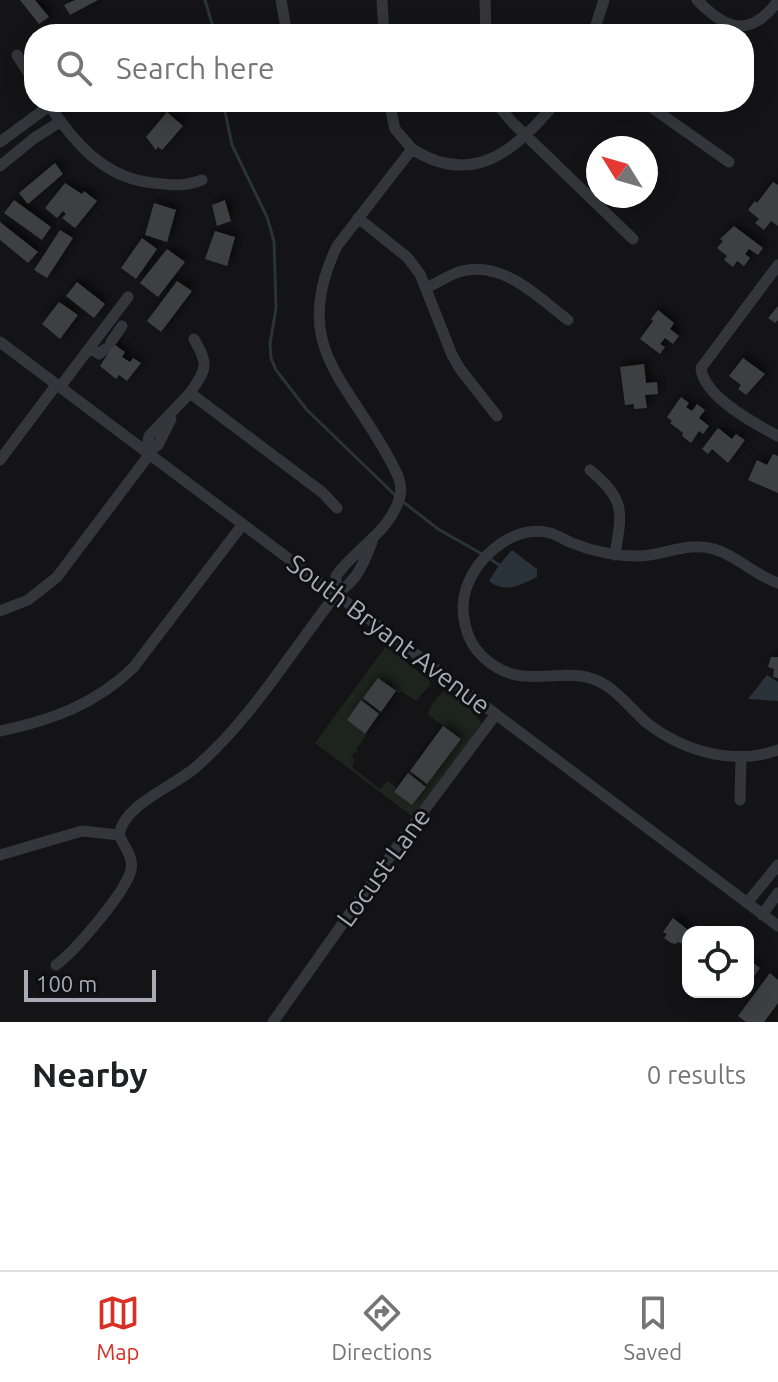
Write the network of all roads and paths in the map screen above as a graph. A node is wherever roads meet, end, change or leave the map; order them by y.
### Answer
1 (281, 0) edge
2 (382, 0) edge
3 (485, 0) edge
4 (604, 0) edge
5 (697, 0) edge
6 (778, 1) edge
7 (285, 24) edge
8 (383, 24) edge
9 (486, 24) edge
10 (596, 24) edge
11 (730, 24) edge
12 (750, 24) edge
13 (17, 55) dead end
14 (24, 66) edge
15 (38, 112) edge
16 (54, 112) edge
17 (391, 112) edge
18 (504, 112) edge
19 (547, 112) edge
20 (658, 112) edge
21 (61, 121) junction
22 (526, 135) junction
23 (0, 142) edge
24 (412, 149) junction
25 (729, 162) dead end
26 (0, 166) edge
27 (202, 180) dead end
28 (358, 218) junction
29 (633, 239) dead end
30 (778, 265) edge
31 (428, 287) junction
32 (128, 297) dead end
33 (568, 320) dead end
34 (122, 326) dead end
35 (194, 339) dead end
36 (0, 342) edge
37 (90, 348) junction
38 (59, 386) junction
39 (190, 393) junction
40 (497, 416) dead end
41 (778, 436) edge
42 (148, 454) junction
43 (0, 460) edge
44 (590, 470) dead end
45 (337, 508) dead end
46 (243, 524) junction
47 (615, 555) junction
48 (778, 583) edge
49 (337, 593) junction
50 (0, 611) edge
51 (496, 714) junction
52 (0, 731) edge
53 (778, 750) edge
54 (741, 757) junction
55 (740, 800) dead end
56 (119, 835) junction
57 (0, 855) edge
58 (778, 865) edge
59 (778, 893) edge
60 (747, 903) junction
61 (762, 915) junction
62 (778, 926) edge
63 (56, 965) dead end
64 (273, 1022) edge

1 - 7 street
2 - 8 street
3 - 9 street
4 - 10 street
5 - 11 street
6 - 12 street
13 - 14 street
15 - 23 street
16 - 21 street
17 - 24 street
18 - 22 street
19 - 22 street
20 - 25 street
21 - 26 street
21 - 27 street
22 - 24 street
22 - 29 street
24 - 28 street
28 - 31 street
28 - 49 street
30 - 41 street
31 - 33 street
31 - 40 street
32 - 37 street
34 - 37 street
35 - 39 street
36 - 38 street, South Bryant Avenue
37 - 38 street
38 - 42 street, South Bryant Avenue
38 - 43 street
39 - 42 street
39 - 45 street
42 - 46 street, South Bryant Avenue
42 - 50 street
44 - 47 street
46 - 49 street, South Bryant Avenue
46 - 52 street
47 - 48 street
47 - 54 street
49 - 51 street, South Bryant Avenue
49 - 56 street
51 - 60 street, South Bryant Avenue
51 - 64 street, Locust Lane
53 - 54 street
54 - 55 street
56 - 57 street
56 - 63 street
58 - 60 street
59 - 61 street
60 - 61 street, South Bryant Avenue
61 - 62 street, South Bryant Avenue

